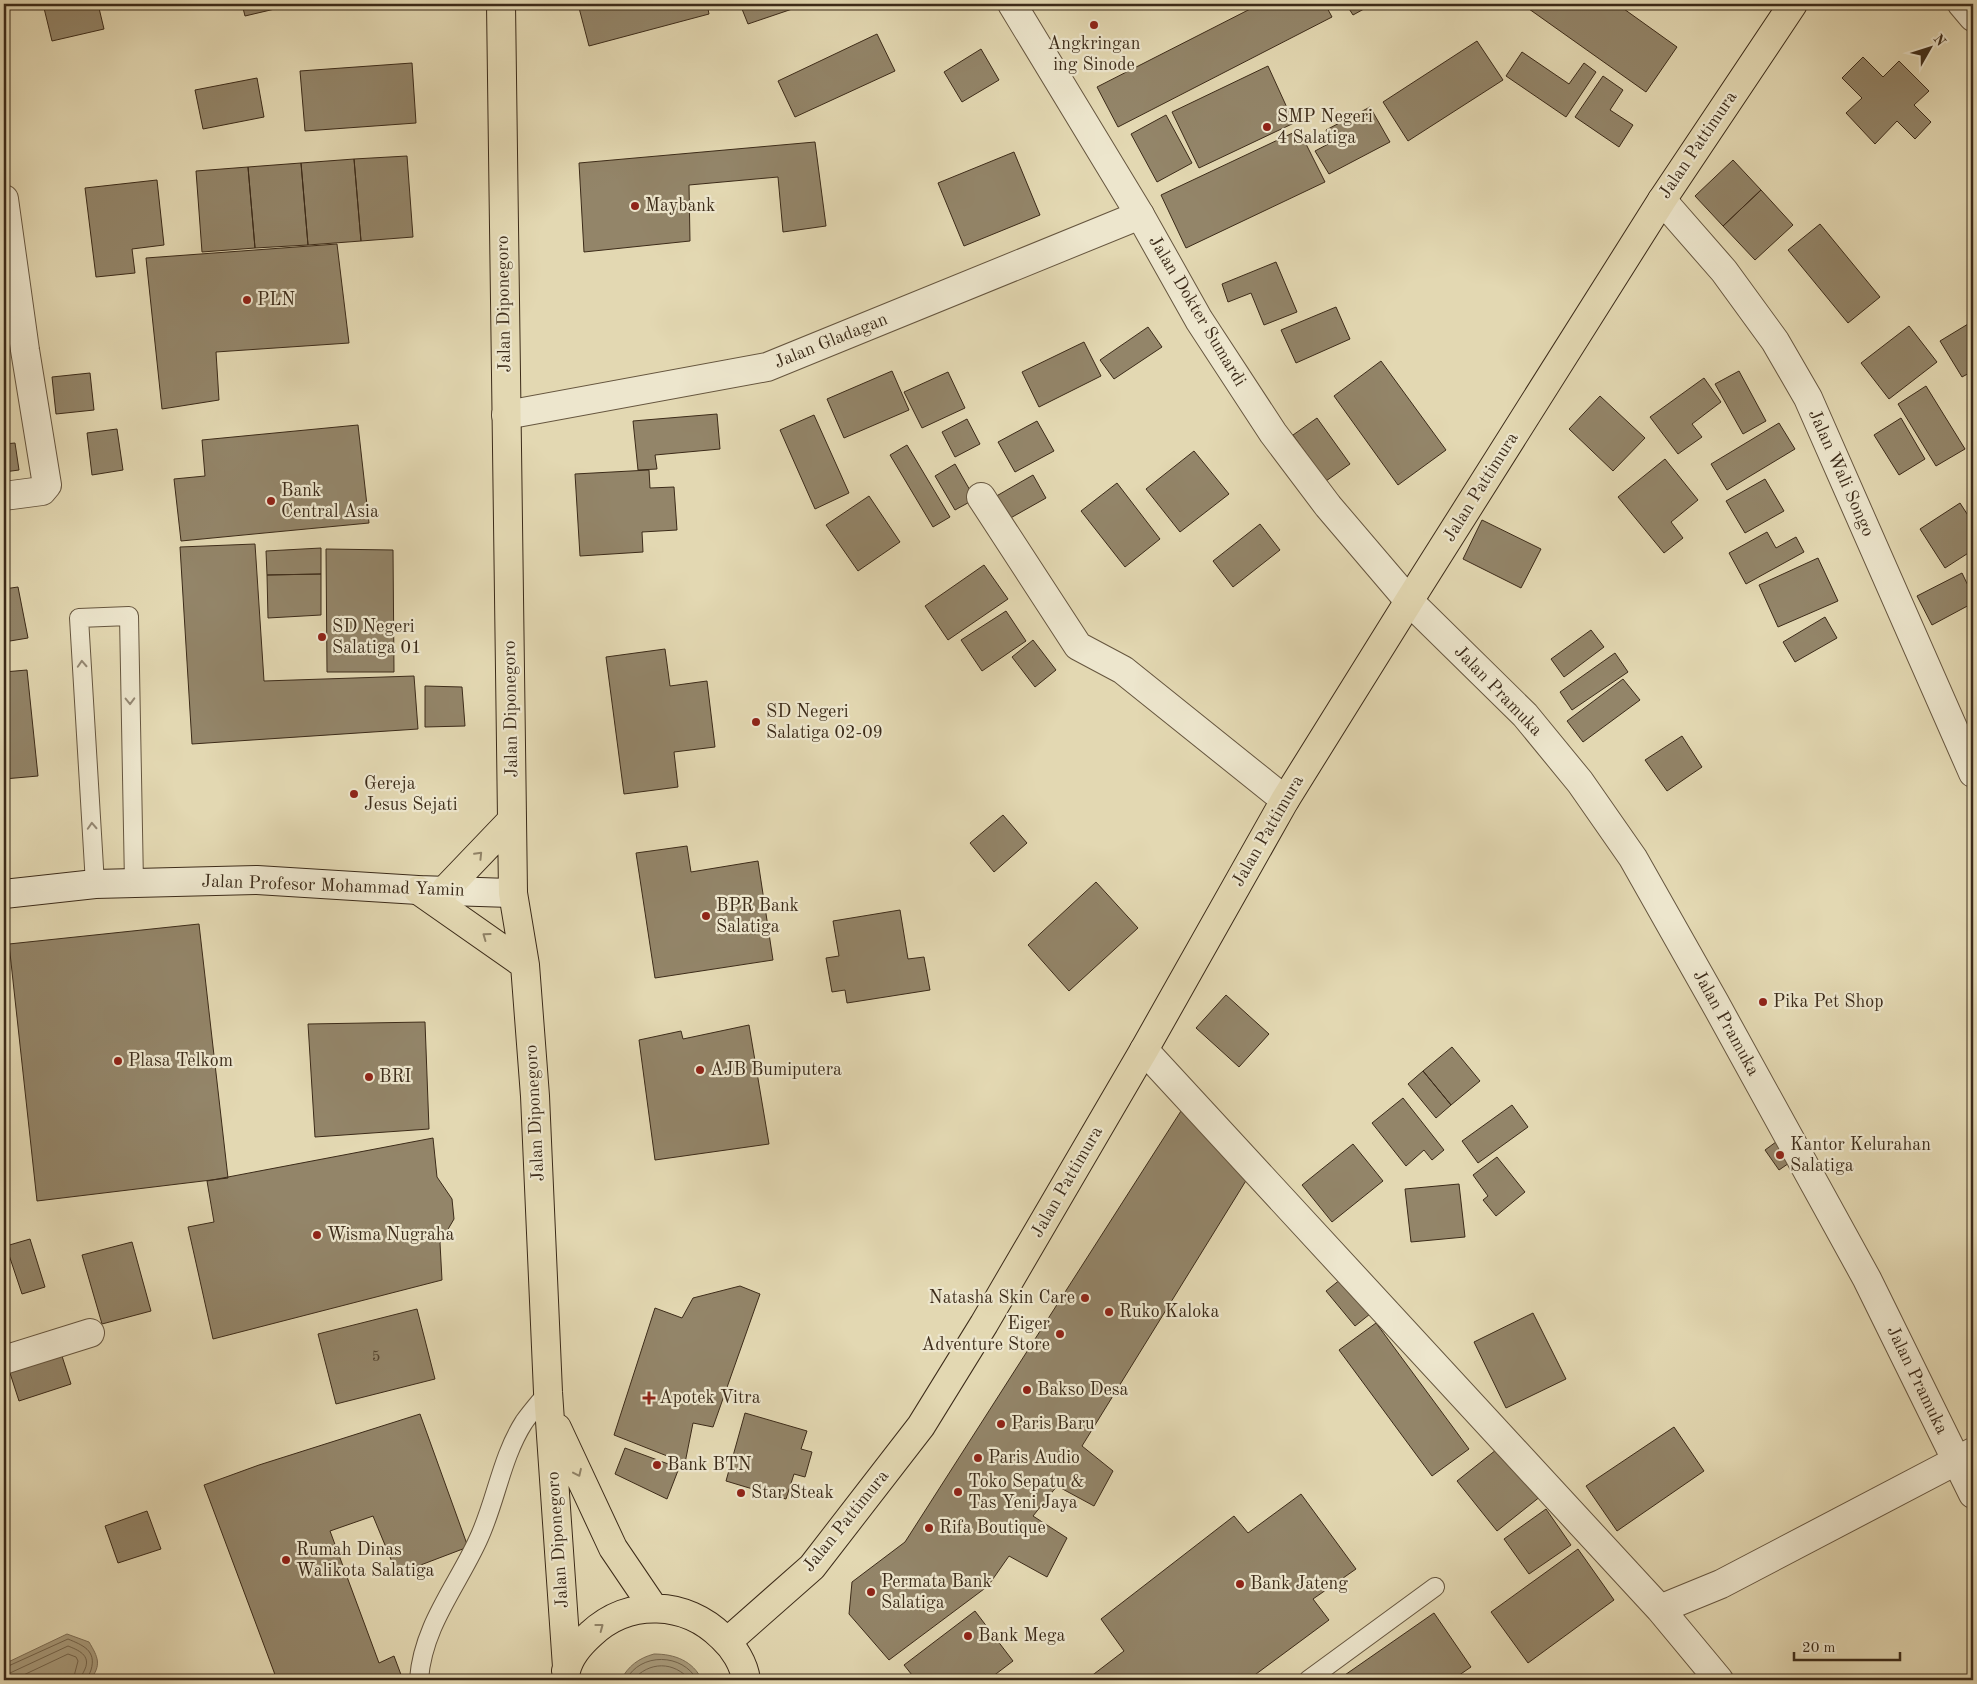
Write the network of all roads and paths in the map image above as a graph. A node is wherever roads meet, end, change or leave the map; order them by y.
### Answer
1 (501, 4) edge
2 (1012, 4) edge
3 (1793, 4) edge
4 (1962, 4) edge
5 (1973, 17) edge
6 (1662, 200) junction
7 (5, 215) edge
8 (1140, 215) junction
9 (14, 351) edge
10 (506, 415) junction
11 (4, 496) edge
12 (981, 497) dead end
13 (1408, 601) junction
14 (1973, 773) edge
15 (1285, 800) junction
16 (512, 820) junction
17 (134, 883) junction
18 (95, 884) junction
19 (446, 889) junction
20 (418, 890) junction
21 (514, 893) junction
22 (4, 894) edge
23 (525, 965) junction
24 (1144, 1050) junction
25 (90, 1333) dead end
26 (4, 1360) edge
27 (549, 1402) junction
28 (1965, 1457) edge
29 (1973, 1494) edge
30 (1435, 1587) dead end
31 (653, 1608) junction
32 (1660, 1608) junction
33 (727, 1642) junction
34 (565, 1674) edge
35 (748, 1678) edge
36 (419, 1679) dead end
37 (1308, 1680) edge
38 (1719, 1680) edge

1 - 10 main road, Jalan Diponegoro
2 - 8 street, Jalan Dokter Sumardi
3 - 6 main road, Jalan Pattimura
4 - 5 street
6 - 13 main road, Jalan Pattimura
6 - 14 street, Jalan Wali Songo
7 - 9 street
8 - 10 street, Jalan Gladagan
8 - 13 street, Jalan Dokter Sumardi
9 - 11 street
10 - 16 main road, Jalan Diponegoro
12 - 15 street
13 - 15 main road, Jalan Pattimura
13 - 28 street, Jalan Pramuka
15 - 24 main road, Jalan Pattimura
19 -> 16 main road
16 - 21 main road, Jalan Diponegoro
17 - 18 street, Jalan Profesor Mohammad Yamin
18 -> 17 lane
17 - 20 street, Jalan Profesor Mohammad Yamin
18 - 22 street, Jalan Profesor Mohammad Yamin
19 - 20 street, Jalan Profesor Mohammad Yamin
19 - 21 street, Jalan Profesor Mohammad Yamin
23 -> 20 main road
21 - 23 main road, Jalan Diponegoro
23 - 27 main road, Jalan Diponegoro
24 - 32 street
24 - 33 main road, Jalan Pattimura
25 - 26 street
27 -> 31 main road, Jalan Diponegoro
27 - 34 main road, Jalan Diponegoro
27 - 36 lane
28 - 29 street, Jalan Pramuka
28 - 32 street
30 - 37 lane
31 - 33 main road
34 -> 31 main road
32 - 38 street
33 - 35 main road

